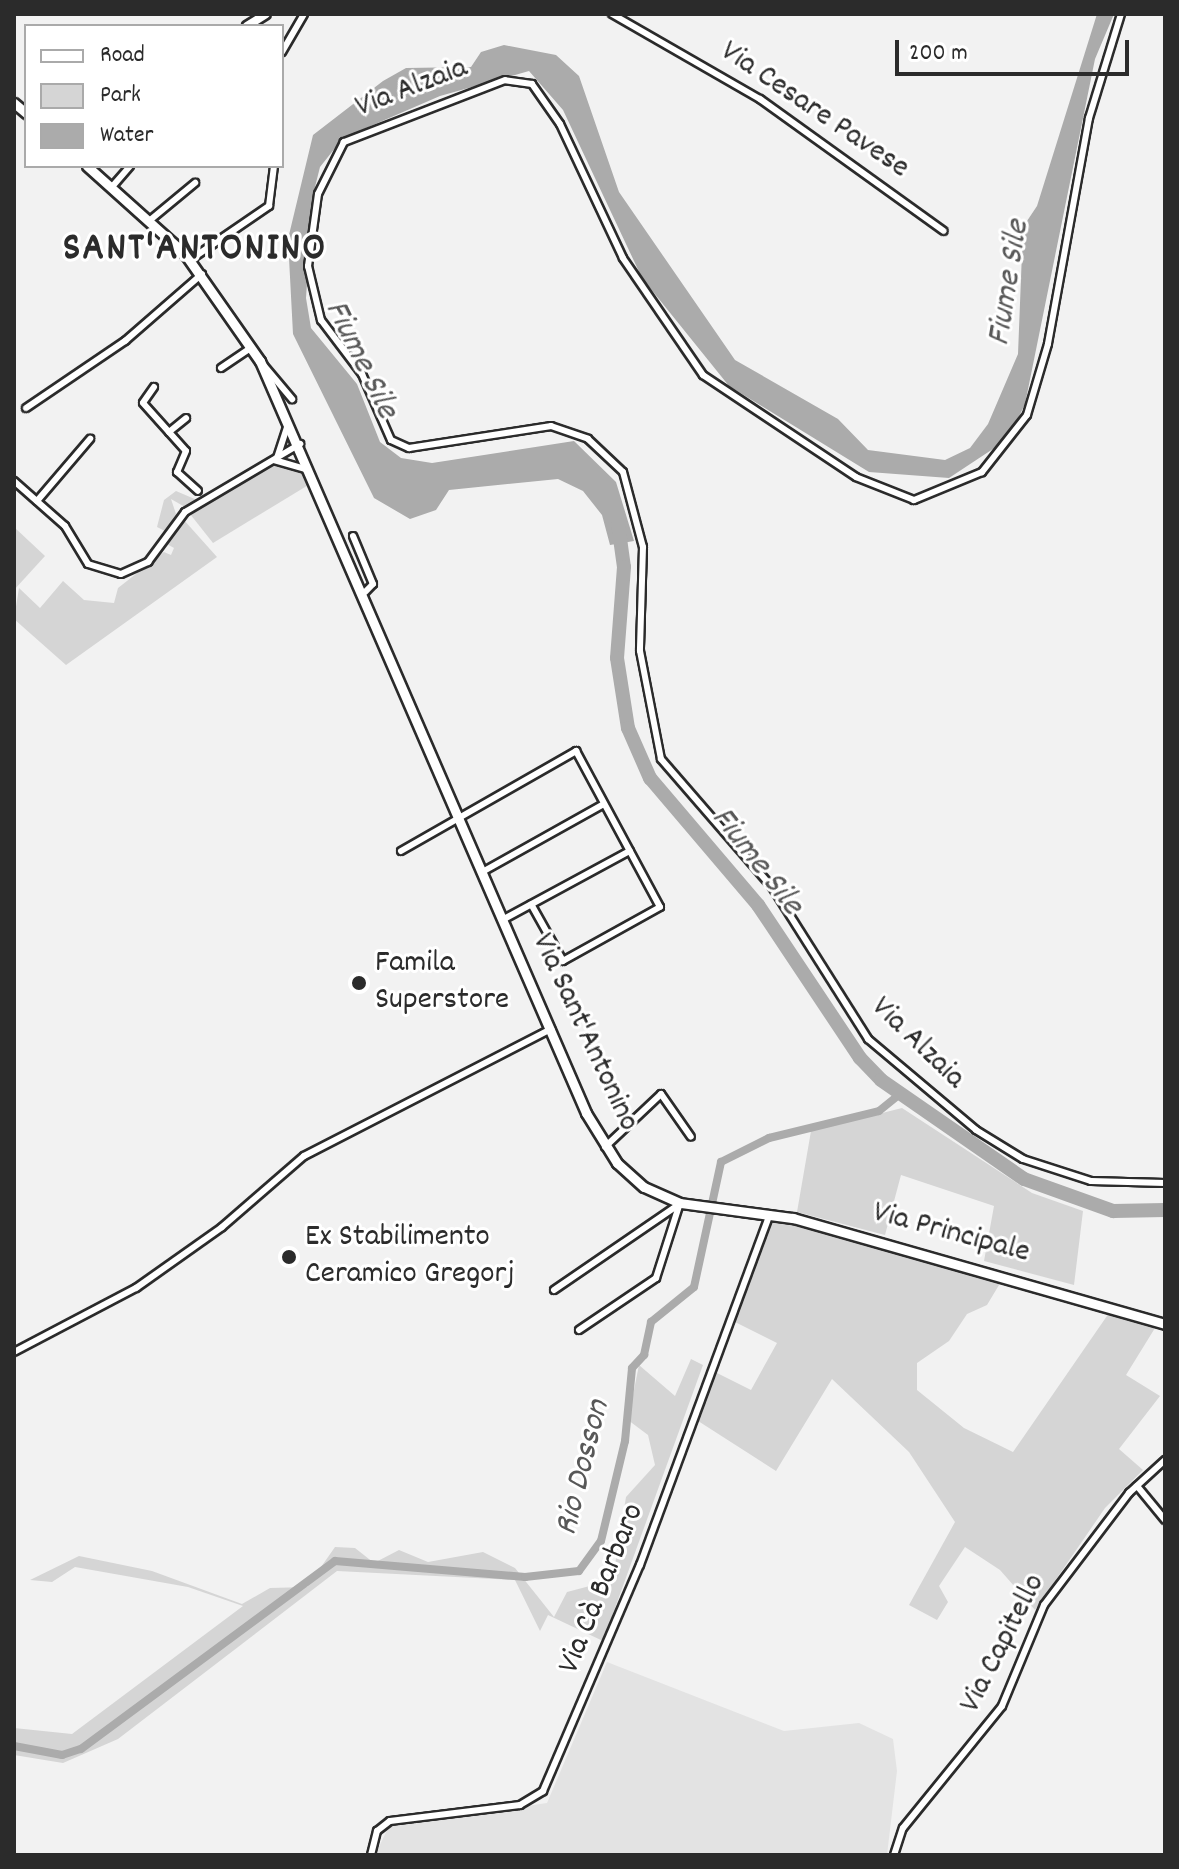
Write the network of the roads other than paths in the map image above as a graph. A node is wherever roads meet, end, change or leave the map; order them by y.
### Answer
1 (304, 14) edge
2 (612, 14) edge
3 (1121, 14) edge
4 (284, 49) edge
5 (89, 168) edge
6 (128, 168) edge
7 (274, 168) edge
8 (195, 183) dead end
9 (111, 188) junction
10 (149, 221) junction
11 (944, 231) dead end
12 (190, 260) junction
13 (202, 274) junction
14 (252, 347) junction
15 (260, 361) junction
16 (221, 368) dead end
17 (154, 387) dead end
18 (292, 399) dead end
19 (26, 408) dead end
20 (186, 418) dead end
21 (288, 419) junction
22 (169, 432) junction
23 (90, 439) dead end
24 (300, 444) junction
25 (276, 459) junction
26 (314, 475) junction
27 (14, 481) edge
28 (198, 491) dead end
29 (37, 501) junction
30 (353, 536) dead end
31 (365, 592) junction
32 (604, 804) junction
33 (461, 815) junction
34 (401, 851) dead end
35 (630, 851) junction
36 (484, 871) junction
37 (531, 904) junction
38 (504, 919) junction
39 (551, 1029) junction
40 (691, 1137) dead end
41 (605, 1147) junction
42 (1165, 1183) edge
43 (680, 1203) junction
44 (721, 1209) joint
45 (770, 1214) junction
46 (554, 1290) dead end
47 (1165, 1324) edge
48 (579, 1330) dead end
49 (14, 1352) edge
50 (1165, 1460) edge
51 (1137, 1486) junction
52 (1165, 1520) edge
53 (371, 1855) edge
54 (894, 1855) edge

1 - 4 street
2 - 11 street, Via Cesare Pavese
3 - 42 street, Via Alzaia
5 - 9 main road, Via Sant'Antonino
6 - 9 street
7 - 12 street
8 - 10 street
9 - 10 main road, Via Sant'Antonino
10 - 12 main road, Via Sant'Antonino
12 - 13 main road, Via Sant'Antonino
13 - 14 main road, Via Sant'Antonino
13 - 19 street
14 - 15 main road, Via Sant'Antonino
14 - 16 street
15 - 18 street, Via Sant'Antonino
15 - 21 main road, Via Sant'Antonino
17 - 22 street
20 - 22 street
21 - 24 main road, Via Sant'Antonino
21 - 25 street
22 - 28 street
23 - 29 street
24 - 25 street
24 - 26 main road, Via Sant'Antonino
25 - 26 street
25 - 29 street
26 - 31 main road, Via Sant'Antonino
27 - 29 street
30 - 31 street, Via Sant'Antonino
31 - 33 main road, Via Sant'Antonino
32 - 33 street
32 - 35 street
32 - 36 street
33 - 34 street
33 - 36 main road, Via Sant'Antonino
35 - 37 street
35 - 37 street
36 - 38 main road, Via Sant'Antonino
37 - 38 street
38 - 39 main road, Via Sant'Antonino
39 - 41 main road, Via Sant'Antonino
39 - 49 street
40 - 41 street
41 - 43 main road, Via Sant'Antonino
43 - 44 main road, Via Sant'Antonino
43 - 46 street
43 - 48 street
44 - 45 main road, Via Principale
45 - 47 main road, Via Principale
45 - 53 street, Via Cà Barbaro
50 - 51 street, Via Capitello
51 - 52 street
51 - 54 street, Via Capitello

